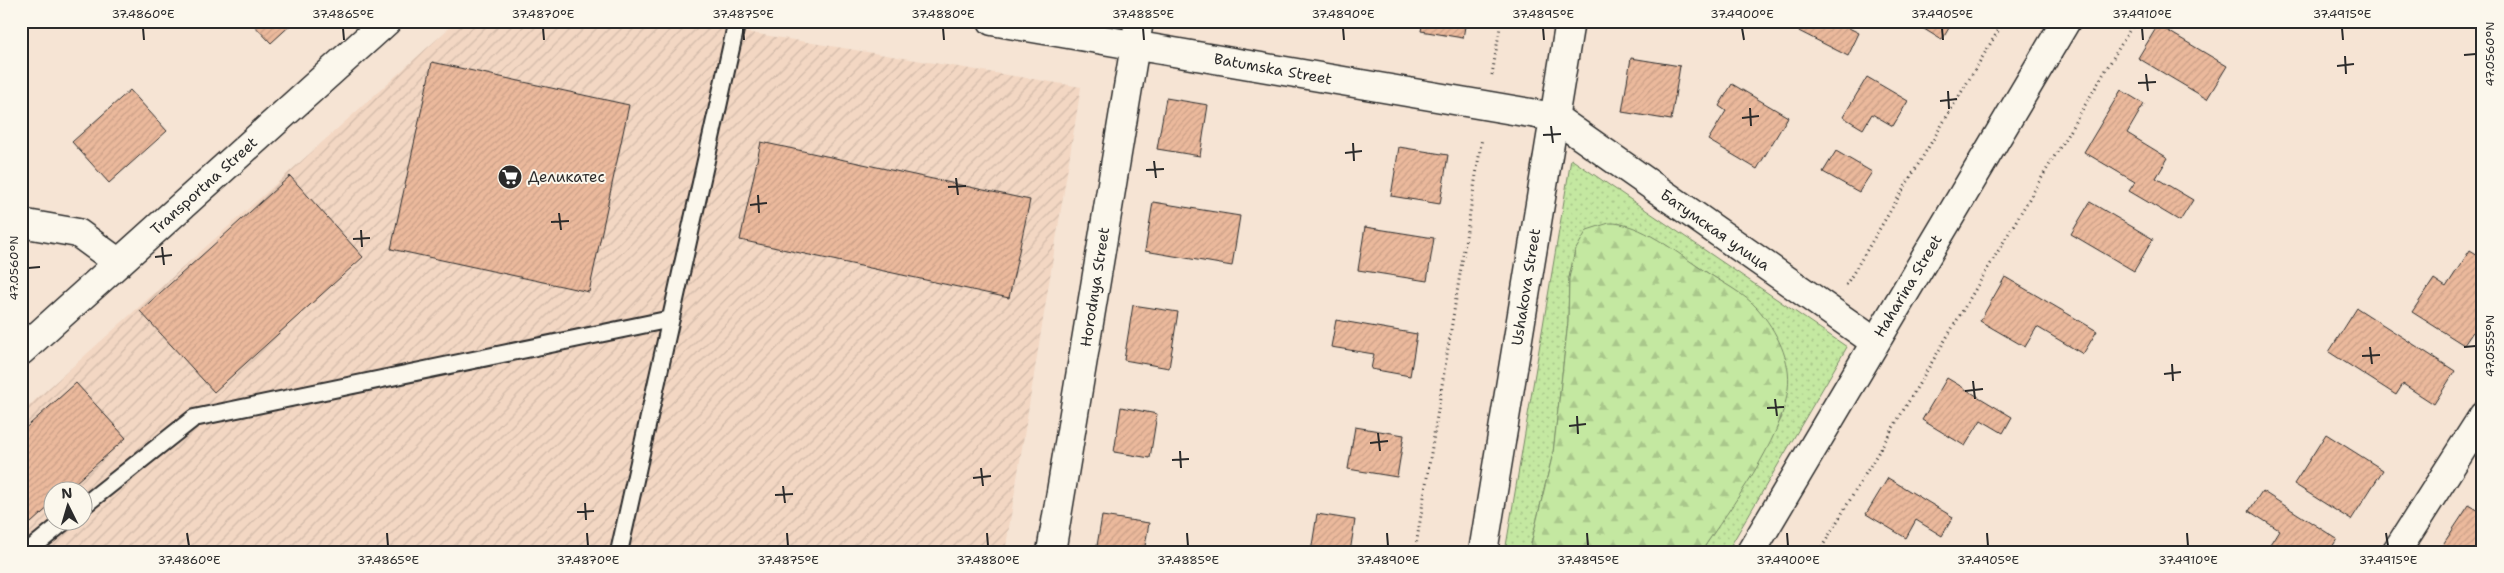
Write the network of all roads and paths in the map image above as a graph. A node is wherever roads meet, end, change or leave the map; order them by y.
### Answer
1 (388, 21) edge
2 (737, 21) edge
3 (992, 21) edge
4 (1501, 21) edge
5 (1570, 21) edge
6 (2004, 21) edge
7 (2066, 21) edge
8 (2135, 21) edge
9 (1137, 34) edge
10 (1488, 106) junction
11 (1554, 117) junction
12 (21, 222) edge
13 (119, 263) junction
14 (1831, 311) junction
15 (671, 319) junction
16 (1875, 342) junction
17 (21, 351) edge
18 (2483, 416) edge
19 (92, 499) edge
20 (54, 530) edge
21 (27, 552) edge
22 (619, 552) edge
23 (1051, 552) edge
24 (1414, 552) edge
25 (1482, 552) edge
26 (1750, 552) edge
27 (1819, 552) edge
28 (2396, 552) edge

1 - 13 street, Transportna Street
2 - 15 lane
3 - 9 street, Batumska Street
4 - 10 path
5 - 11 street, Ushakova Street
6 - 14 path
7 - 16 street, Haharina Street
8 - 27 path
9 - 10 street, Batumska Street
9 - 23 street, Horodnya Street
10 - 11 street, Batumska Street
10 - 24 path
11 - 14 street, Батумская улица
11 - 25 street, Ushakova Street
12 - 13 street
13 - 17 street, Transportna Street
14 - 16 street, Батумская улица
15 - 19 lane
15 - 22 lane
16 - 26 street, Haharina Street
18 - 28 street
20 - 21 lane

